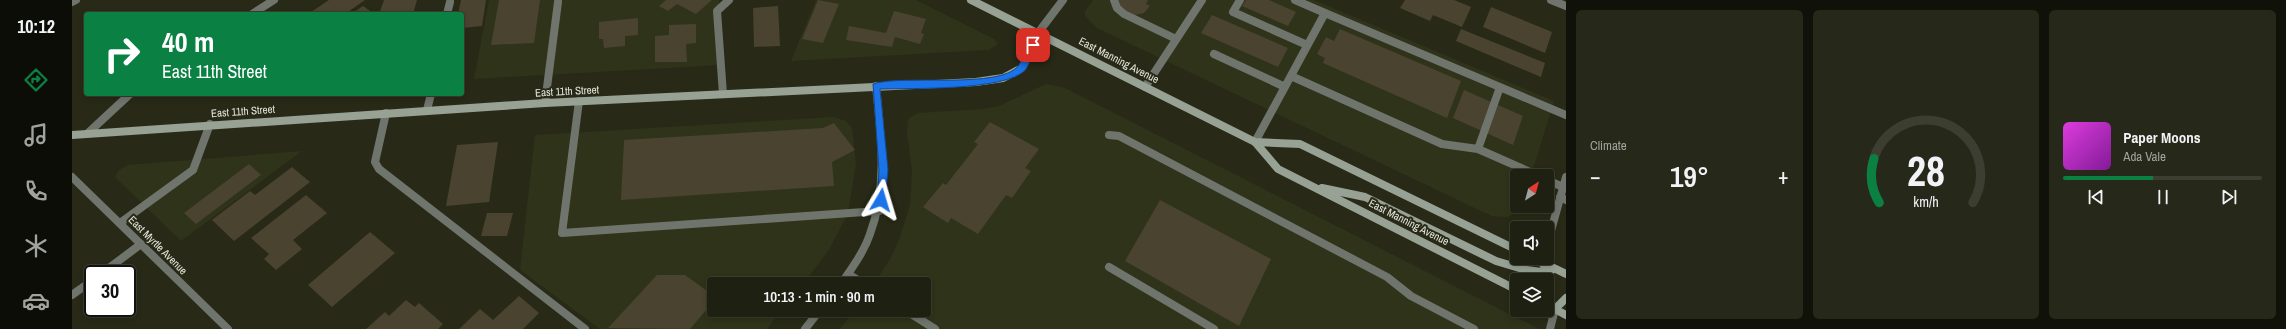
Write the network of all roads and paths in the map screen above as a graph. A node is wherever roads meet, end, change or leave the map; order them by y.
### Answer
1 (76, 0) edge
2 (274, 0) edge
3 (729, 0) edge
4 (971, 0) edge
5 (1063, 0) edge
6 (1114, 0) edge
7 (1202, 0) edge
8 (1240, 0) edge
9 (1295, 0) edge
10 (1551, 0) edge
11 (72, 2) edge
12 (450, 2) dead end
13 (558, 2) dead end
14 (1566, 6) edge
15 (255, 12) edge
16 (448, 12) edge
17 (1325, 13) junction
18 (1038, 33) junction
19 (1176, 39) junction
20 (1307, 45) junction
21 (1214, 54) dead end
22 (1291, 76) junction
23 (876, 86) junction
24 (1145, 86) junction
25 (1285, 87) junction
26 (1500, 87) junction
27 (723, 94) junction
28 (128, 96) edge
29 (430, 96) edge
30 (579, 101) junction
31 (545, 103) junction
32 (427, 110) junction
33 (386, 113) junction
34 (1566, 114) edge
35 (210, 124) junction
36 (88, 133) junction
37 (72, 135) edge
38 (1109, 135) dead end
39 (1256, 142) junction
40 (1478, 149) junction
41 (1523, 169) edge
42 (72, 176) edge
43 (1566, 177) edge
44 (1554, 183) edge
45 (1312, 186) junction
46 (1563, 187) junction
47 (1563, 199) edge
48 (879, 211) junction
49 (120, 223) junction
50 (1554, 225) edge
51 (141, 244) junction
52 (1510, 247) edge
53 (113, 265) edge
54 (1546, 265) edge
55 (1551, 265) edge
56 (1109, 267) dead end
57 (848, 274) junction
58 (1566, 274) edge
59 (846, 277) edge
60 (853, 277) edge
61 (1510, 286) edge
62 (84, 287) edge
63 (72, 296) edge
64 (1566, 298) edge
65 (1554, 305) edge
66 (1554, 309) edge
67 (1566, 315) edge
68 (814, 317) edge
69 (916, 317) edge
70 (1551, 317) edge
71 (228, 329) edge
72 (585, 329) edge
73 (805, 329) edge
74 (935, 329) edge
75 (1214, 329) edge
76 (1474, 329) edge
77 (1550, 329) edge

1 - 11 street
2 - 15 street
3 - 27 street
4 - 18 main road, East Manning Avenue
5 - 18 street
6 - 19 street
7 - 19 street
8 - 20 street
9 - 17 street
10 - 14 street
12 - 16 street
13 - 31 street
17 - 20 street
17 - 26 street
18 - 23 main road, East 11th Street
18 - 24 main road, East Manning Avenue
19 - 24 street
20 - 22 street
21 - 25 street
22 - 25 street
22 - 40 street
23 - 27 main road, East 11th Street
23 - 48 street
24 - 39 main road, East Manning Avenue
25 - 39 street
26 - 34 street
26 - 40 street
27 - 30 main road, East 11th Street
28 - 36 street
29 - 32 street
30 - 31 main road, East 11th Street
30 - 48 street
31 - 32 main road, East 11th Street
32 - 33 main road, East 11th Street
33 - 35 main road, East 11th Street
33 - 72 street
35 - 36 main road, East 11th Street
35 - 49 street
36 - 37 main road, East 11th Street
38 - 76 street
39 - 45 main road, East Manning Avenue
39 - 52 main road, East Manning Avenue
40 - 41 street
42 - 49 street, East Myrtle Avenue
43 - 46 street
44 - 46 street
45 - 54 main road
45 - 61 main road, East Manning Avenue
46 - 47 street
47 - 50 street
48 - 57 street
49 - 51 street, East Myrtle Avenue
51 - 53 street
51 - 71 street, East Myrtle Avenue
55 - 58 main road
56 - 75 street
57 - 59 street
57 - 60 street
62 - 63 street
64 - 65 main road
66 - 67 main road
68 - 73 street
69 - 74 street
70 - 77 street

